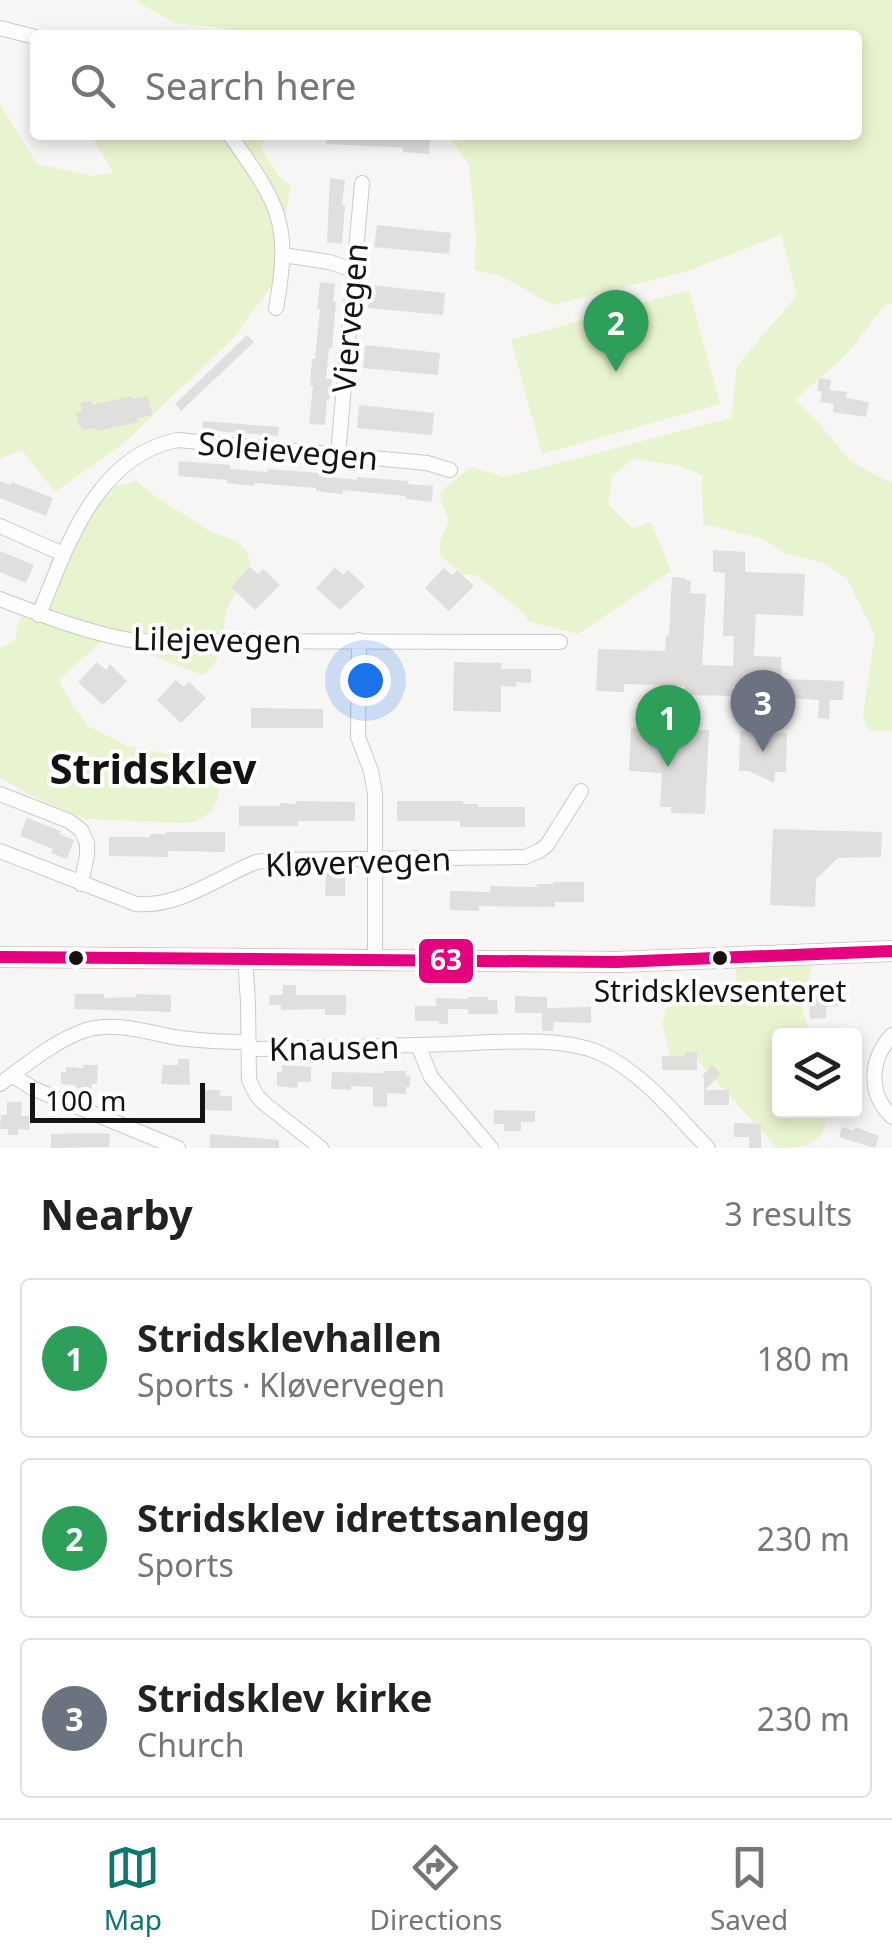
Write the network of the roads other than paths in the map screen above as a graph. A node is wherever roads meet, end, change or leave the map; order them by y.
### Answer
1 (0, 28) edge
2 (30, 36) edge
3 (233, 140) edge
4 (362, 183) dead end
5 (282, 255) junction
6 (353, 270) junction
7 (276, 308) dead end
8 (338, 454) junction
9 (450, 470) dead end
10 (0, 526) edge
11 (63, 554) junction
12 (0, 599) edge
13 (39, 614) junction
14 (359, 640) junction
15 (560, 642) dead end
16 (581, 791) dead end
17 (0, 794) edge
18 (0, 852) edge
19 (374, 857) junction
20 (81, 884) junction
21 (892, 952) edge
22 (0, 957) edge
23 (245, 959) junction
24 (375, 960) junction
25 (892, 1035) edge
26 (418, 1045) junction
27 (249, 1046) junction
28 (6, 1080) edge
29 (892, 1117) edge
30 (178, 1148) edge
31 (322, 1148) edge
32 (491, 1148) edge
33 (708, 1148) edge

1 - 2 street
3 - 5 street
4 - 6 street, Viervegen
5 - 6 street
5 - 7 street
6 - 8 street, Viervegen
8 - 9 street, Soleievegen
8 - 11 street, Soleievegen
10 - 11 street
11 - 13 street, Soleievegen
12 - 13 street, Lilejevegen
13 - 14 street, Lilejevegen
14 - 15 street, Lilejevegen
14 - 19 street
16 - 19 street, Kløvervegen
17 - 20 street
18 - 20 street, Kløvervegen
19 - 20 street, Kløvervegen
19 - 24 street
21 - 24 street
22 - 23 street
23 - 24 street
23 - 27 street
25 - 29 street
26 - 27 street, Knausen
26 - 32 street, Knausen
26 - 33 street, Knausen
27 - 28 street, Knausen
27 - 31 street
28 - 30 street

